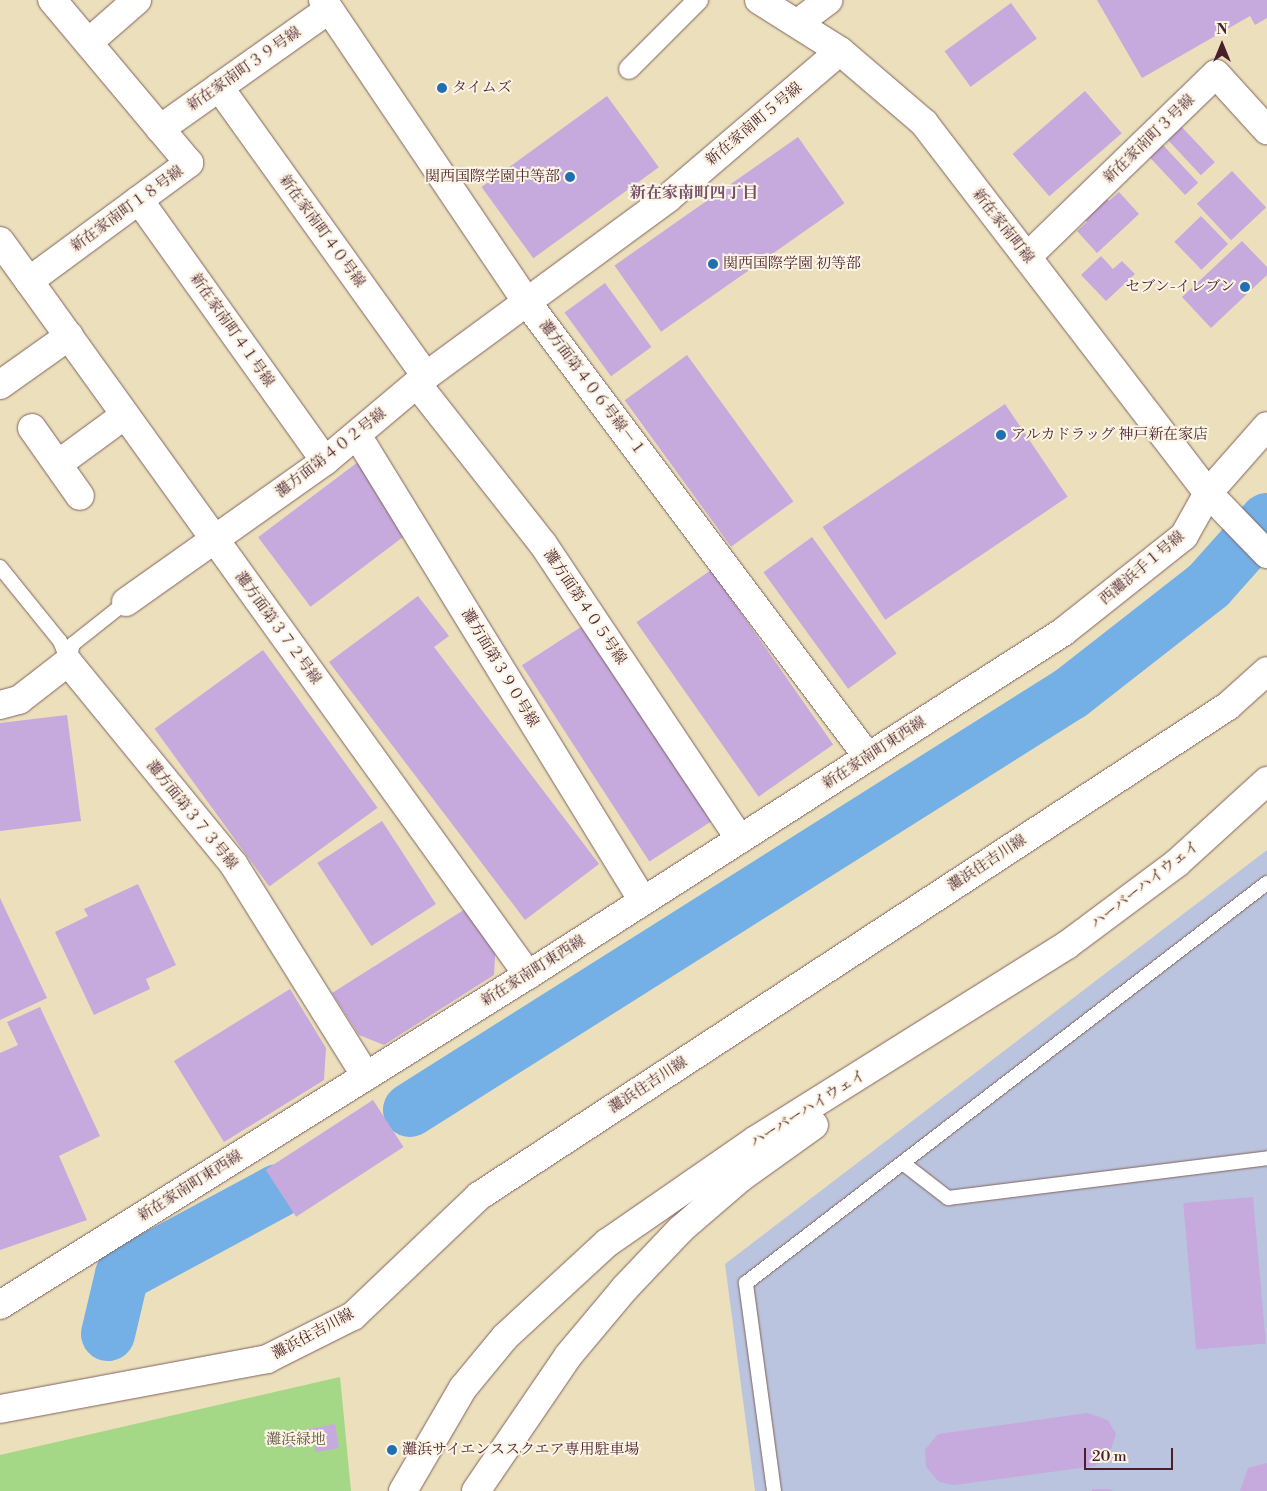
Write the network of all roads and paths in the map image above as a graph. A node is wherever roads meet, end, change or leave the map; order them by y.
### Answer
1 (52, 0) edge
2 (137, 0) edge
3 (698, 0) edge
4 (759, 0) edge
5 (828, 0) edge
6 (326, 5) edge
7 (798, 23) junction
8 (89, 42) junction
9 (840, 51) junction
10 (629, 69) dead end
11 (219, 87) junction
12 (160, 129) junction
13 (1267, 130) edge
14 (668, 198) joint
15 (139, 200) junction
16 (0, 241) edge
17 (1027, 257) junction
18 (29, 281) junction
19 (526, 301) junction
20 (69, 336) junction
21 (422, 380) junction
22 (0, 385) edge
23 (125, 415) junction
24 (1267, 426) edge
25 (32, 428) dead end
26 (357, 435) junction
27 (325, 461) junction
28 (58, 464) junction
29 (1208, 492) junction
30 (80, 496) dead end
31 (214, 540) junction
32 (1267, 554) edge
33 (0, 567) edge
34 (126, 602) joint
35 (1063, 632) joint
36 (68, 662) junction
37 (1267, 671) edge
38 (0, 705) edge
39 (868, 757) junction
40 (1267, 781) edge
41 (1267, 808) edge
42 (740, 839) junction
43 (1267, 883) edge
44 (643, 901) junction
45 (528, 975) junction
46 (366, 1076) junction
47 (1267, 1158) edge
48 (904, 1164) junction
49 (0, 1305) edge
50 (0, 1410) edge
51 (403, 1491) edge
52 (476, 1491) edge
53 (774, 1491) edge

1 - 8 street, 新在家南町１８号線
2 - 8 street
3 - 10 street
4 - 7 street, 新在家南町線
5 - 7 street
6 - 11 street, 新在家南町３９号線
6 - 19 street, 灘方面第４０６号線－１
7 - 9 street, 新在家南町線
8 - 12 street, 新在家南町１８号線
9 - 14 street, 新在家南町５号線
9 - 17 street, 新在家南町線
11 - 12 street, 新在家南町３９号線
11 - 21 street, 新在家南町４０号線
12 - 15 street, 新在家南町１８号線
13 - 17 street, 新在家南町３号線
14 - 19 street, 灘方面第４０２号線
15 - 18 street, 新在家南町１８号線
15 - 27 street, 新在家南町４１号線
16 - 18 street
17 - 29 street, 新在家南町線
18 - 20 street, 灘方面第３７２号線
19 - 21 street, 灘方面第４０２号線
19 - 39 street, 灘方面第４０６号線－１
20 - 22 street
20 - 23 street, 灘方面第３７２号線
21 - 26 street, 灘方面第４０２号線
21 - 42 street, 灘方面第４０５号線
23 - 28 street
23 - 31 street, 灘方面第３７２号線
24 - 29 street, 西灘浜手１号線
25 - 28 street
26 - 27 street, 灘方面第４０２号線
26 - 44 street, 灘方面第３９０号線
27 - 31 street, 灘方面第４０２号線
28 - 30 street
29 - 32 street, 新在家南町線
29 - 35 street, 西灘浜手１号線
31 - 34 street, 灘方面第４０２号線
31 - 45 street, 灘方面第３７２号線
33 - 36 lane, 灘方面第３７３号線
34 - 36 lane, 灘方面第４０２号線
35 - 39 street, 新在家南町東西線
36 - 38 street, 灘方面第４０２号線
36 - 46 street, 灘方面第３７３号線
37 - 50 street, 灘浜住吉川線
39 - 42 street, 新在家南町東西線
40 - 51 street, ハーバーハイウェイ
41 - 52 street, ハーバーハイウェイ
42 - 44 street, 新在家南町東西線
43 - 48 lane
44 - 45 street, 新在家南町東西線
45 - 46 street, 新在家南町東西線
46 - 49 street, 新在家南町東西線
47 - 48 lane
48 - 53 lane

